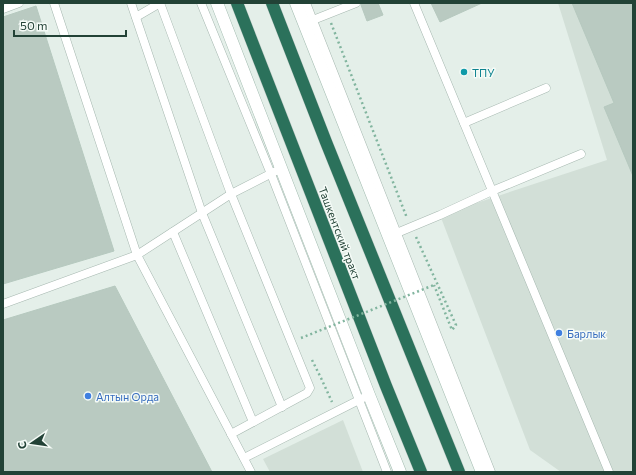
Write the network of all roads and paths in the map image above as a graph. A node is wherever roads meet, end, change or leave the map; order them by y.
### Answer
1 (19, 3) edge
2 (54, 3) edge
3 (131, 3) edge
4 (160, 3) edge
5 (201, 3) edge
6 (217, 3) edge
7 (237, 3) edge
8 (272, 3) edge
9 (296, 3) edge
10 (306, 3) edge
11 (356, 3) edge
12 (414, 3) edge
13 (3, 9) edge
14 (328, 14) junction
15 (136, 17) junction
16 (308, 22) junction
17 (546, 88) dead end
18 (464, 123) junction
19 (581, 154) dead end
20 (276, 171) junction
21 (492, 190) junction
22 (231, 194) junction
23 (202, 213) junction
24 (411, 227) junction
25 (172, 232) junction
26 (392, 235) junction
27 (137, 255) junction
28 (3, 304) edge
29 (301, 338) dead end
30 (321, 378) dead end
31 (364, 398) junction
32 (282, 407) junction
33 (335, 411) junction
34 (252, 422) junction
35 (231, 434) junction
36 (244, 458) junction
37 (251, 472) edge
38 (387, 472) edge
39 (400, 472) edge
40 (420, 472) edge
41 (459, 472) edge
42 (482, 472) edge
43 (491, 472) edge
44 (609, 472) edge

1 - 13 lane
2 - 27 lane
3 - 15 lane
4 - 15 lane
4 - 22 lane
5 - 20 lane
6 - 20 main road
7 - 40 highway, Ташкентский тракт
8 - 41 highway
9 - 16 main road
10 - 16 lane
11 - 14 lane
12 - 18 lane
14 - 16 lane
14 - 24 path
15 - 23 lane
16 - 26 main road
17 - 18 lane
18 - 21 lane
19 - 21 lane
20 - 22 lane
20 - 31 main road
21 - 24 lane
21 - 44 lane
22 - 23 lane
22 - 32 lane
23 - 25 lane
23 - 32 lane
24 - 26 lane
24 - 29 path, bridge
25 - 27 lane
25 - 34 lane
26 - 42 main road
26 - 43 lane
27 - 28 lane
27 - 35 lane
30 - 33 path
31 - 33 lane
31 - 38 lane
31 - 39 main road
32 - 34 lane
33 - 36 lane
34 - 35 lane
35 - 36 lane
36 - 37 lane

